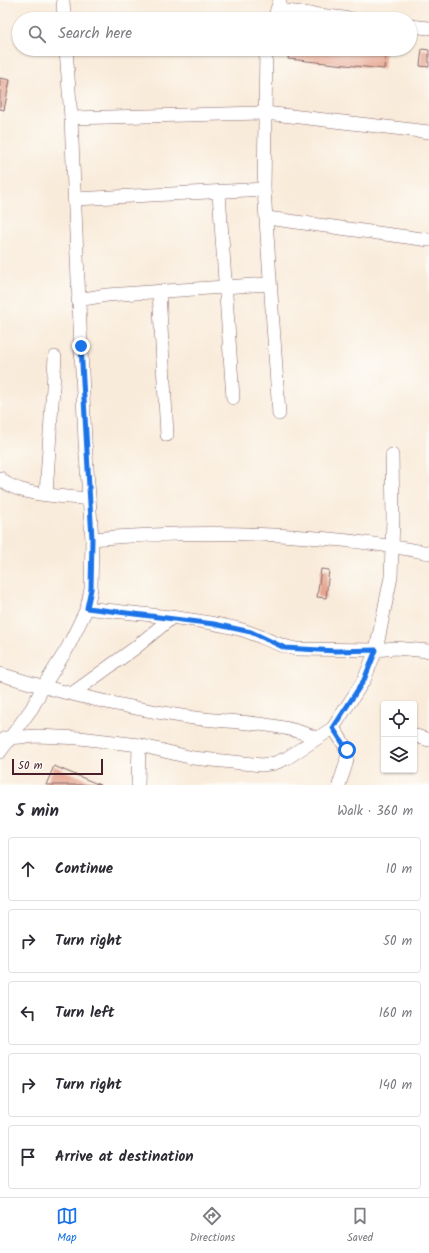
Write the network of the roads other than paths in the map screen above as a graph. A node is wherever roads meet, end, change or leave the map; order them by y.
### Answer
1 (63, 0) edge
2 (277, 10) edge
3 (64, 12) edge
4 (294, 12) edge
5 (417, 27) edge
6 (429, 28) edge
7 (67, 56) edge
8 (266, 56) edge
9 (265, 113) junction
10 (71, 118) junction
11 (429, 132) edge
12 (264, 189) junction
13 (219, 193) junction
14 (75, 199) junction
15 (267, 218) junction
16 (429, 240) edge
17 (269, 284) junction
18 (226, 288) junction
19 (159, 291) junction
20 (78, 300) junction
21 (55, 357) dead end
22 (233, 398) dead end
23 (279, 414) dead end
24 (167, 435) dead end
25 (392, 455) dead end
26 (0, 478) edge
27 (46, 494) junction
28 (89, 499) junction
29 (92, 539) junction
30 (392, 546) junction
31 (429, 553) edge
32 (87, 608) junction
33 (171, 618) junction
34 (376, 650) junction
35 (429, 651) edge
36 (0, 674) edge
37 (43, 687) junction
38 (74, 693) junction
39 (333, 728) junction
40 (417, 736) edge
41 (5, 738) edge
42 (316, 738) junction
43 (429, 740) edge
44 (138, 745) junction
45 (0, 752) edge
46 (138, 785) edge
47 (339, 785) edge

1 - 3 street
2 - 4 street
5 - 6 street
7 - 10 street
8 - 9 street
9 - 10 street
9 - 11 street
9 - 12 street
10 - 14 street
12 - 13 street
12 - 15 street
13 - 14 street
13 - 18 street
14 - 20 street
15 - 16 street
15 - 17 street
17 - 18 street
17 - 23 street
18 - 19 street
18 - 22 street
19 - 20 street
19 - 24 street
20 - 28 street
21 - 27 street
25 - 30 street
26 - 27 street
27 - 28 street
28 - 29 street
29 - 30 street
29 - 32 street
30 - 31 street
30 - 34 street
32 - 33 street
32 - 37 street
33 - 34 street
33 - 38 street
34 - 35 street
34 - 39 street
36 - 37 street
37 - 38 street
37 - 41 street
38 - 42 street
39 - 42 street
39 - 47 street
40 - 43 street
41 - 44 street
41 - 45 street
42 - 44 street
44 - 46 street

